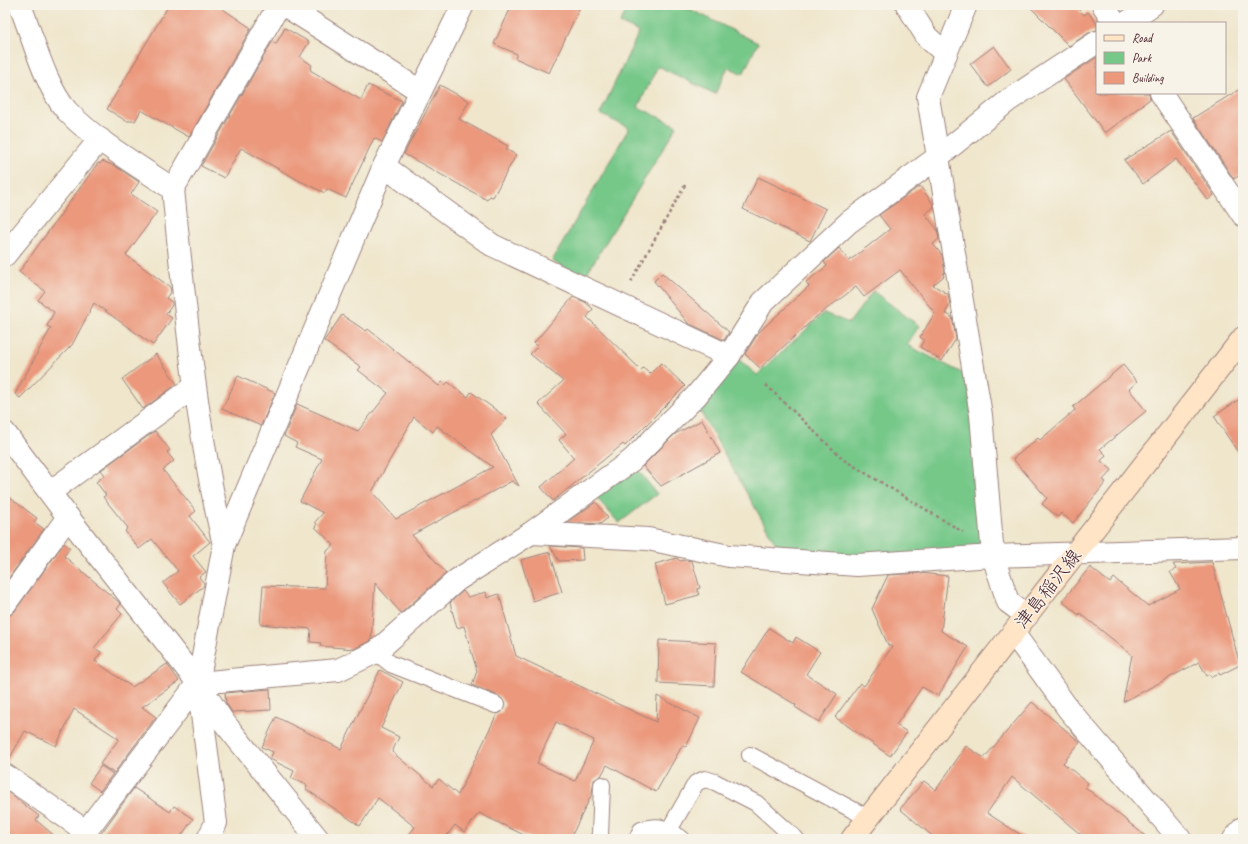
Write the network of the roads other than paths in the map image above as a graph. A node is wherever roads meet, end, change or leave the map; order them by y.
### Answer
1 (20, 5) edge
2 (279, 5) edge
3 (284, 5) edge
4 (462, 5) edge
5 (907, 5) edge
6 (966, 5) edge
7 (1103, 5) edge
8 (1152, 5) edge
9 (1114, 22) edge
10 (1127, 22) edge
11 (1096, 43) edge
12 (946, 54) junction
13 (420, 91) junction
14 (1162, 94) edge
15 (100, 139) junction
16 (938, 157) junction
17 (384, 166) junction
18 (172, 189) junction
19 (1243, 215) edge
20 (5, 254) edge
21 (1243, 338) edge
22 (729, 356) junction
23 (194, 387) junction
24 (5, 433) edge
25 (50, 492) junction
26 (68, 517) junction
27 (532, 533) junction
28 (224, 545) junction
29 (1243, 548) edge
30 (993, 553) junction
31 (1075, 553) junction
32 (5, 604) edge
33 (1027, 616) junction
34 (1014, 634) junction
35 (376, 652) junction
36 (198, 683) junction
37 (496, 705) dead end
38 (750, 755) dead end
39 (5, 775) edge
40 (602, 785) dead end
41 (868, 818) junction
42 (1243, 828) edge
43 (669, 830) junction
44 (84, 835) edge
45 (793, 838) edge
46 (208, 839) edge
47 (318, 839) edge
48 (598, 839) edge
49 (637, 839) edge
50 (682, 839) edge
51 (852, 839) edge
52 (1180, 839) edge
53 (1234, 839) edge

1 - 15 street
2 - 18 street
3 - 13 street
4 - 13 street
5 - 12 street
6 - 12 street
7 - 9 street
8 - 10 street
11 - 16 street
12 - 16 street
13 - 17 street
14 - 19 street
15 - 18 street
15 - 20 street
16 - 22 street
16 - 30 street
17 - 22 street
17 - 28 street
18 - 23 street
21 - 31 main road, 津島稲沢線
22 - 27 street
23 - 25 street
23 - 28 street
24 - 25 street
25 - 26 street
26 - 32 street
26 - 36 street
27 - 30 street
27 - 35 street
28 - 36 street
29 - 31 street
30 - 31 street
30 - 33 street
31 - 33 main road, 津島稲沢線
33 - 34 main road, 津島稲沢線
34 - 41 main road, 津島稲沢線
34 - 52 street
35 - 36 street
35 - 37 lane
36 - 44 street
36 - 46 street
36 - 47 street
38 - 41 lane
39 - 44 street
40 - 48 lane
41 - 51 main road, 津島稲沢線
42 - 53 street
43 - 45 lane
43 - 49 lane
43 - 50 lane

